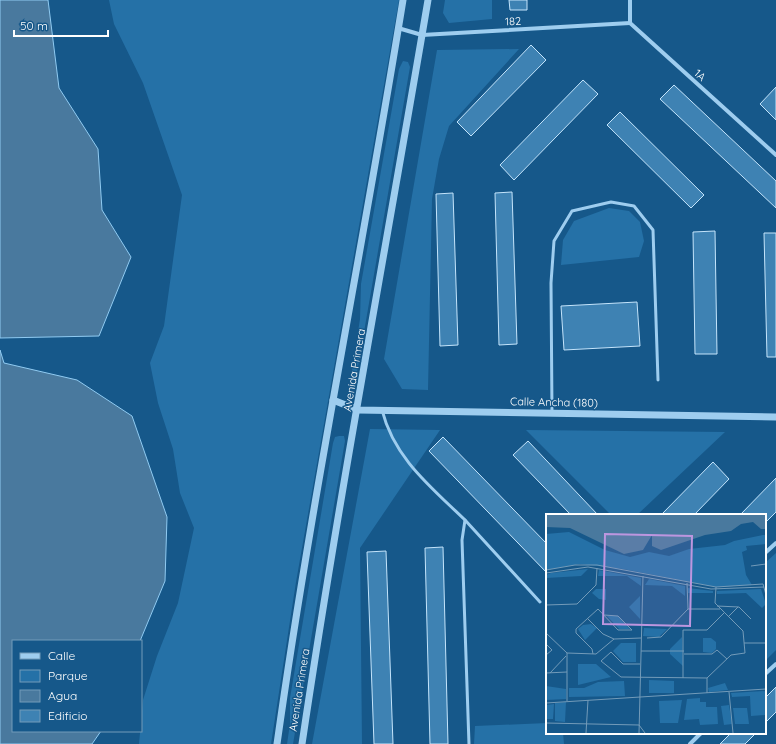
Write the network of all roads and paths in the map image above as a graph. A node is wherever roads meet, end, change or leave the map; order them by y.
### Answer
1 (403, 0) edge
2 (428, 0) edge
3 (630, 0) edge
4 (630, 23) junction
5 (398, 28) junction
6 (422, 35) junction
7 (776, 155) edge
8 (658, 380) dead end
9 (332, 400) junction
10 (358, 410) junction
11 (382, 410) junction
12 (552, 413) junction
13 (776, 417) edge
14 (465, 520) junction
15 (776, 542) edge
16 (766, 552) edge
17 (540, 602) dead end
18 (776, 664) edge
19 (766, 673) edge
20 (698, 734) edge
21 (277, 744) edge
22 (302, 744) edge
23 (469, 744) edge
24 (690, 744) edge

1 - 5 street, Avenida Primera
2 - 6 street, Avenida Primera
3 - 4 street
4 - 6 street, 182
4 - 7 street, 1A
5 - 6 street, 182
5 - 9 street, Avenida Primera
6 - 10 street, Avenida Primera
8 - 12 lane
9 - 10 street, Calle Ancha (180)
9 - 21 street, Avenida Primera
10 - 11 street, Calle Ancha (180)
10 - 22 street, Avenida Primera
11 - 12 street, Calle Ancha (180)
11 - 14 lane
12 - 13 street, Calle Ancha (180)
14 - 17 lane
14 - 23 lane
15 - 16 street
18 - 19 street
20 - 24 street

